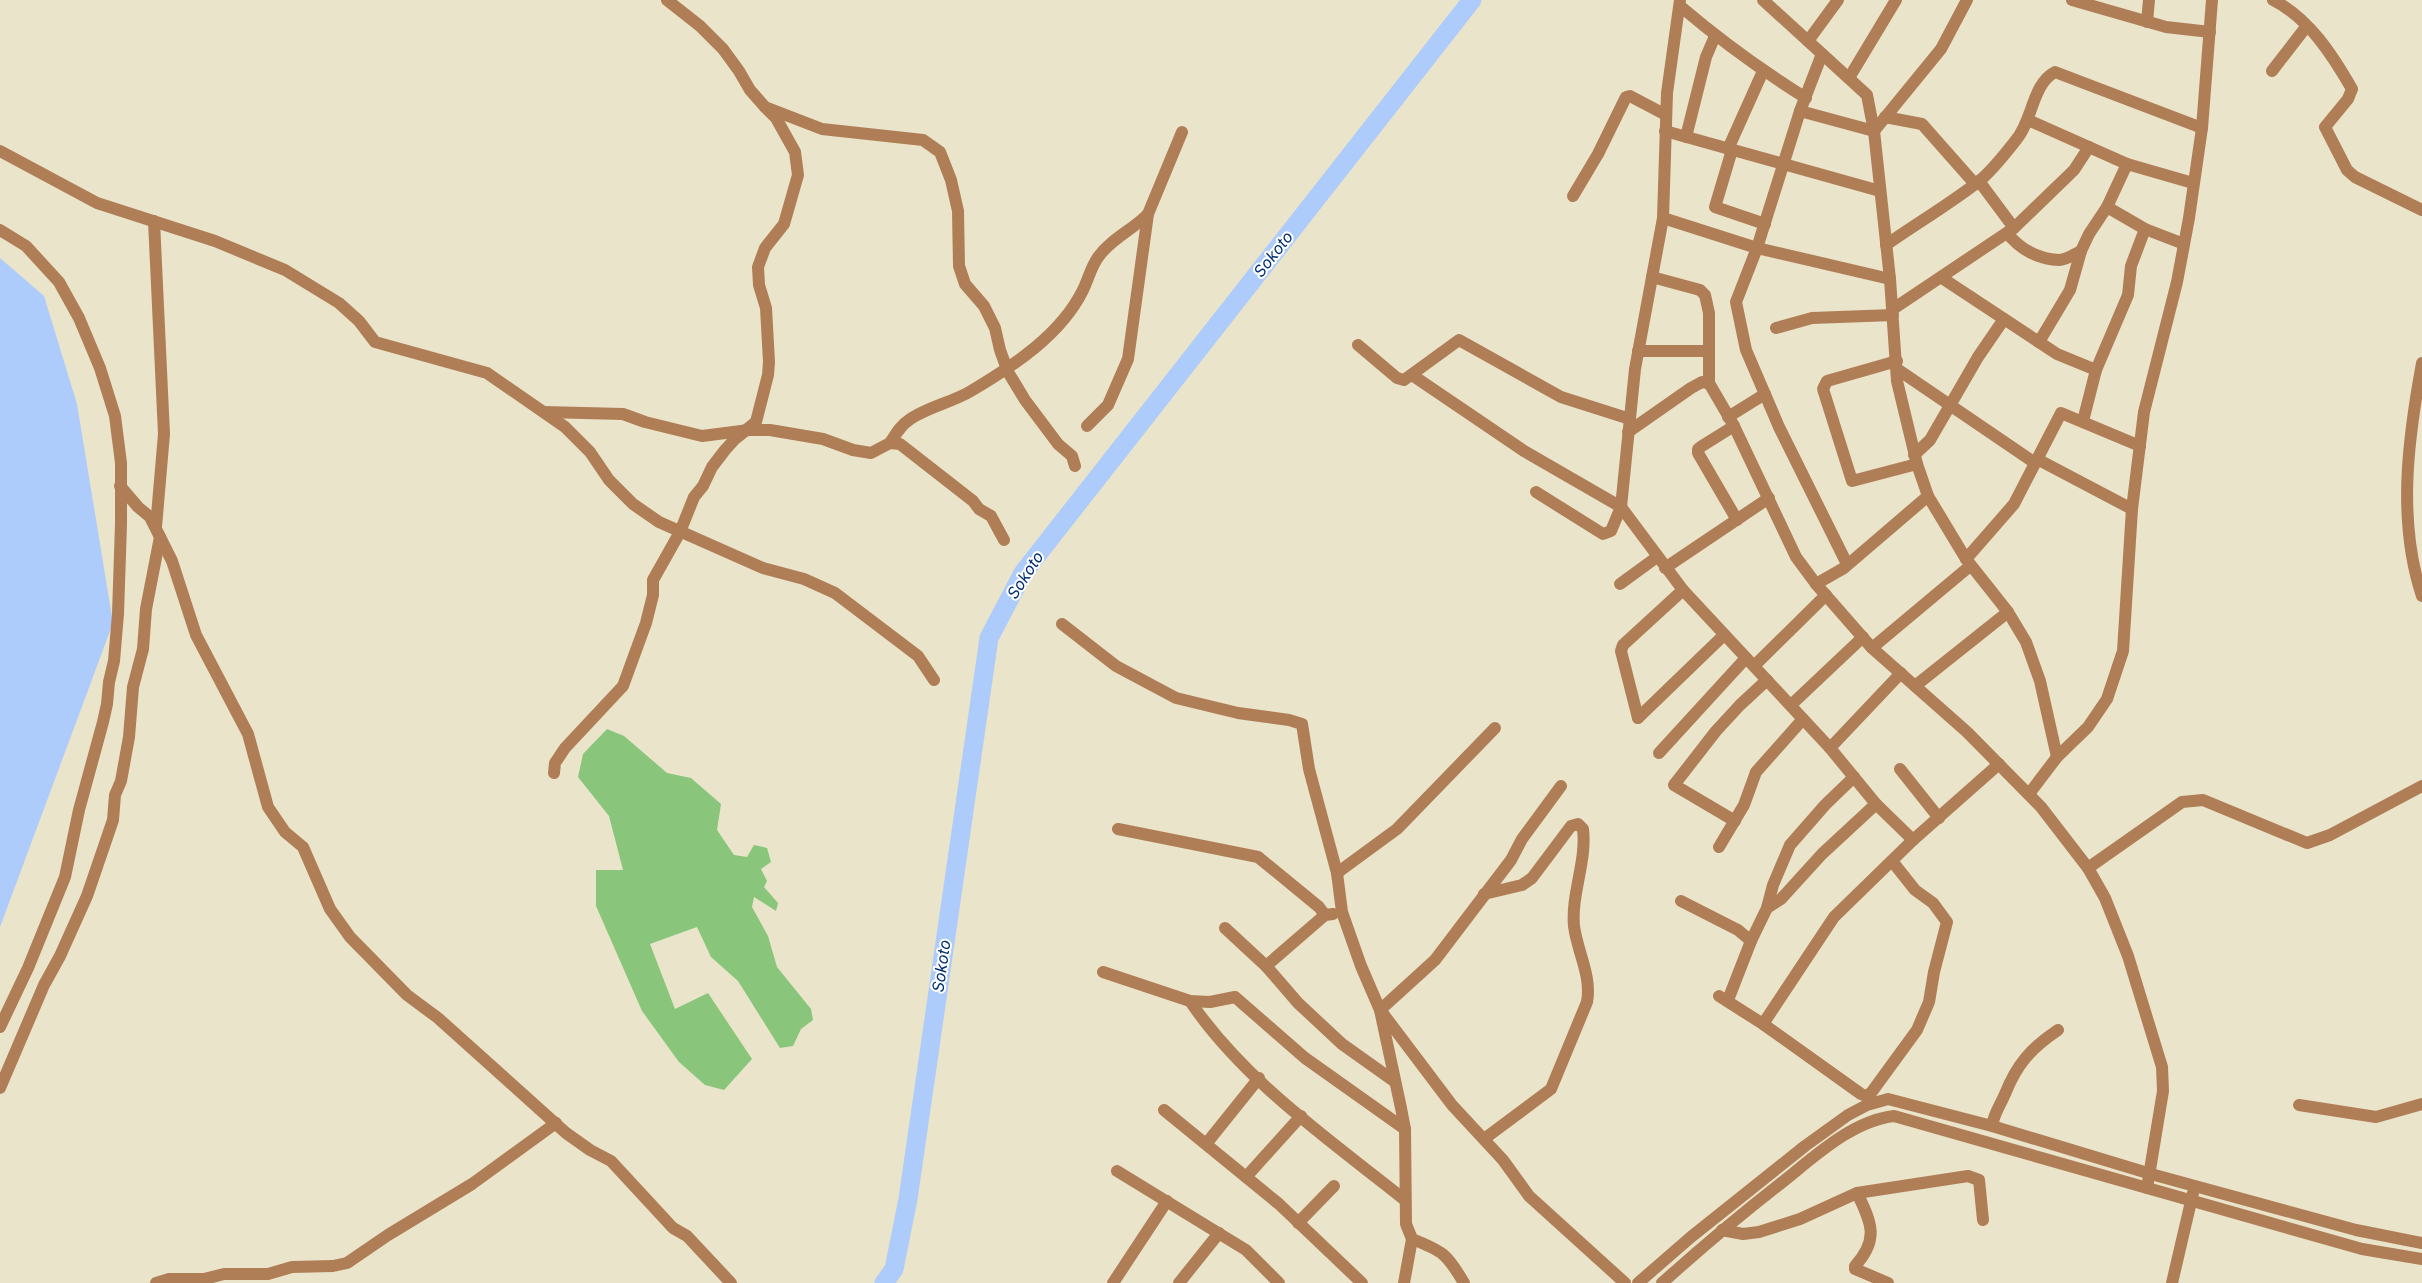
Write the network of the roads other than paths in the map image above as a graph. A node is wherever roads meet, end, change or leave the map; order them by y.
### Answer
1 (667, 0) edge
2 (1763, 0) edge
3 (1838, 0) edge
4 (1896, 0) edge
5 (1967, 0) edge
6 (2072, 0) edge
7 (2149, 0) edge
8 (2212, 0) edge
9 (2273, 0) edge
10 (1680, 3) edge
11 (2088, 3) edge
12 (2147, 22) junction
13 (2306, 27) junction
14 (2210, 32) junction
15 (1715, 36) junction
16 (1808, 41) junction
17 (1822, 54) junction
18 (1763, 71) junction
19 (2272, 71) dead end
20 (1849, 78) junction
21 (1806, 98) junction
22 (765, 106) junction
23 (1800, 111) junction
24 (1666, 115) junction
25 (1885, 117) junction
26 (2028, 120) junction
27 (2202, 128) junction
28 (1874, 130) junction
29 (1665, 131) junction
30 (1182, 132) dead end
31 (1686, 137) junction
32 (2089, 147) junction
33 (1730, 150) junction
34 (0, 151) edge
35 (2128, 164) junction
36 (1784, 165) junction
37 (1977, 182) junction
38 (2193, 183) junction
39 (1880, 191) junction
40 (1573, 196) dead end
41 (2108, 207) junction
42 (2422, 210) edge
43 (1148, 214) junction
44 (1663, 218) junction
45 (154, 221) junction
46 (1765, 224) junction
47 (2145, 229) junction
48 (0, 230) edge
49 (2011, 231) junction
50 (2184, 244) junction
51 (1886, 245) junction
52 (1757, 248) junction
53 (2081, 251) junction
54 (1652, 276) junction
55 (1942, 278) junction
56 (1890, 279) junction
57 (1893, 312) junction
58 (2004, 319) junction
59 (1776, 328) dead end
60 (2039, 342) junction
61 (1358, 345) dead end
62 (1709, 351) junction
63 (1638, 352) junction
64 (2422, 363) edge
65 (1897, 365) junction
66 (1006, 367) junction
67 (2096, 370) junction
68 (1412, 375) junction
69 (1710, 383) junction
70 (1765, 394) junction
71 (2419, 398) edge
72 (1950, 406) junction
73 (544, 412) junction
74 (1630, 419) junction
75 (2083, 421) junction
76 (1731, 422) junction
77 (1087, 426) dead end
78 (749, 430) junction
79 (1628, 432) junction
80 (890, 443) junction
81 (2140, 446) junction
82 (1916, 460) junction
83 (2036, 461) junction
84 (1075, 466) dead end
85 (120, 486) junction
86 (1536, 492) dead end
87 (1928, 496) junction
88 (1769, 498) junction
89 (1621, 507) junction
90 (2132, 509) junction
91 (1737, 520) junction
92 (158, 532) junction
93 (680, 532) junction
94 (1004, 540) dead end
95 (1656, 557) junction
96 (1968, 563) junction
97 (1847, 564) junction
98 (1665, 568) junction
99 (1620, 584) dead end
100 (1816, 584) junction
101 (1683, 590) junction
102 (1826, 595) junction
103 (2422, 596) edge
104 (2008, 612) junction
105 (1062, 624) dead end
106 (1724, 635) junction
107 (1862, 637) junction
108 (1872, 648) junction
109 (1750, 662) junction
110 (1901, 673) junction
111 (934, 680) dead end
112 (1767, 680) junction
113 (1915, 686) junction
114 (1791, 705) junction
115 (1803, 718) junction
116 (1495, 728) dead end
117 (1830, 748) junction
118 (1659, 753) dead end
119 (2057, 757) junction
120 (1999, 764) junction
121 (1900, 769) dead end
122 (554, 773) dead end
123 (1854, 777) junction
124 (1561, 786) dead end
125 (2422, 786) edge
126 (2029, 794) junction
127 (1876, 804) junction
128 (1938, 818) junction
129 (1735, 821) junction
130 (1118, 830) dead end
131 (1913, 840) junction
132 (1719, 846) dead end
133 (1892, 861) junction
134 (2088, 868) junction
135 (1336, 873) junction
136 (1484, 894) junction
137 (1681, 900) dead end
138 (1767, 908) junction
139 (1342, 912) junction
140 (1325, 915) junction
141 (1225, 928) dead end
142 (1751, 941) junction
143 (1266, 966) junction
144 (1103, 972) dead end
145 (1190, 1001) junction
146 (1380, 1010) junction
147 (1763, 1024) junction
148 (0, 1027) edge
149 (2058, 1030) dead end
150 (1258, 1078) junction
151 (1394, 1081) junction
152 (0, 1088) edge
153 (2422, 1104) edge
154 (2299, 1106) dead end
155 (1164, 1110) dead end
156 (1301, 1116) junction
157 (556, 1123) junction
158 (1992, 1126) junction
159 (1405, 1129) junction
160 (1484, 1138) junction
161 (1206, 1144) junction
162 (1117, 1171) dead end
163 (2152, 1174) junction
164 (1246, 1177) junction
165 (1334, 1186) dead end
166 (2195, 1186) junction
167 (2147, 1188) junction
168 (1857, 1193) junction
169 (1405, 1200) junction
170 (1167, 1201) junction
171 (2190, 1201) junction
172 (1983, 1220) dead end
173 (1298, 1223) junction
174 (1722, 1230) junction
175 (1218, 1233) junction
176 (1412, 1240) junction
177 (2422, 1243) edge
178 (2422, 1259) edge
179 (1348, 1279) edge
180 (156, 1283) edge
181 (731, 1283) edge
182 (1113, 1283) edge
183 (1180, 1283) edge
184 (1279, 1283) edge
185 (1362, 1283) edge
186 (1404, 1283) edge
187 (1464, 1283) edge
188 (1625, 1283) edge
189 (1638, 1283) edge
190 (1662, 1283) edge
191 (1888, 1283) edge
192 (2172, 1283) edge

1 - 22 street
2 - 16 street
3 - 16 street
4 - 20 street
5 - 25 street
6 - 11 street
7 - 12 street
8 - 14 street
9 - 13 street
10 - 15 street
10 - 24 street
11 - 12 street
12 - 14 street
13 - 19 street
13 - 42 street
14 - 27 street
15 - 18 street
15 - 31 street
16 - 17 street
17 - 20 street
17 - 21 street
18 - 21 street
18 - 33 street
20 - 28 street
21 - 23 street
22 - 66 street
22 - 78 street
23 - 28 street
23 - 36 street
24 - 29 street
24 - 40 street
25 - 28 street
25 - 37 street
26 - 27 street
26 - 32 street
26 - 37 street
27 - 38 street
28 - 39 street
29 - 31 street
29 - 44 street
30 - 43 street
31 - 33 street
32 - 35 street
32 - 49 street
33 - 36 street
33 - 46 street
34 - 45 street
35 - 38 street
35 - 41 street
36 - 39 street
36 - 46 street
37 - 49 street
37 - 51 street
38 - 50 street
39 - 51 street
41 - 47 street
41 - 53 street
43 - 66 street
43 - 77 street
44 - 52 street
44 - 54 street
45 - 73 street
45 - 92 street
46 - 52 street
47 - 50 street
47 - 67 street
48 - 85 street
49 - 53 street
49 - 55 street
50 - 81 street
51 - 56 street
52 - 56 street
52 - 70 street
53 - 60 street
54 - 62 street
54 - 63 street
55 - 57 street
55 - 58 street
56 - 57 street
57 - 59 street
57 - 65 street
58 - 60 street
58 - 72 street
60 - 67 street
61 - 68 street
62 - 63 street
62 - 69 street
63 - 74 street
64 - 71 street
65 - 72 street
65 - 82 street
65 - 82 street
66 - 80 street
66 - 84 street
67 - 75 street
68 - 74 street
68 - 89 street
69 - 76 street
69 - 79 street
70 - 76 street
70 - 97 street
71 - 103 street
72 - 82 street
72 - 83 street
73 - 78 street
73 - 93 street
74 - 79 street
75 - 81 street
75 - 83 street
76 - 88 street
76 - 91 street
78 - 80 street
78 - 93 street
79 - 89 street
80 - 94 street
81 - 90 street
82 - 87 street
83 - 90 street
83 - 96 street
85 - 92 street
85 - 148 street
86 - 89 street
87 - 96 street
87 - 97 street
88 - 91 street
88 - 100 street
89 - 95 street
90 - 119 street
91 - 98 street
92 - 152 street
92 - 157 street
93 - 111 street
93 - 122 street
95 - 98 street
95 - 99 street
96 - 104 street
96 - 108 street
97 - 100 street
98 - 101 street
100 - 102 street
101 - 106 street
101 - 106 street
102 - 107 street
102 - 109 street
104 - 113 street
104 - 119 street
105 - 135 street
106 - 109 street
107 - 108 street
107 - 114 street
108 - 110 street
109 - 112 street
109 - 118 street
110 - 113 street
110 - 117 street
112 - 114 street
112 - 129 street
113 - 120 street
114 - 115 street
115 - 117 street
115 - 129 street
116 - 135 street
117 - 123 street
119 - 126 street
120 - 126 street
120 - 128 street
121 - 128 street
123 - 127 street
123 - 138 street
124 - 136 street
125 - 134 street
126 - 134 street
127 - 131 street
127 - 138 street
128 - 131 street
129 - 132 street
130 - 140 street
131 - 133 street
133 - 147 street
133 - 147 street
134 - 163 street
135 - 139 street
136 - 146 street
136 - 160 street
137 - 142 street
138 - 142 street
139 - 140 street
139 - 146 street
140 - 143 street
141 - 143 street
142 - 147 street
143 - 151 street
144 - 145 street
145 - 150 street
145 - 159 street
146 - 151 street
146 - 160 street
149 - 158 street
150 - 156 street
150 - 161 street
151 - 159 street
153 - 154 street
155 - 161 street
156 - 164 street
156 - 169 street
157 - 180 street
157 - 181 street
158 - 163 street
158 - 189 street
159 - 169 street
160 - 188 street
161 - 164 street
162 - 170 street
163 - 166 street
163 - 167 street
164 - 173 street
165 - 173 street
166 - 171 street
166 - 177 street
167 - 171 street
167 - 174 street
168 - 172 street
168 - 174 street
168 - 191 street
169 - 176 street
170 - 175 street
170 - 182 street
171 - 178 street
171 - 192 street
173 - 179 street
174 - 190 street
175 - 183 street
175 - 184 street
176 - 186 street
176 - 187 street
179 - 185 street

